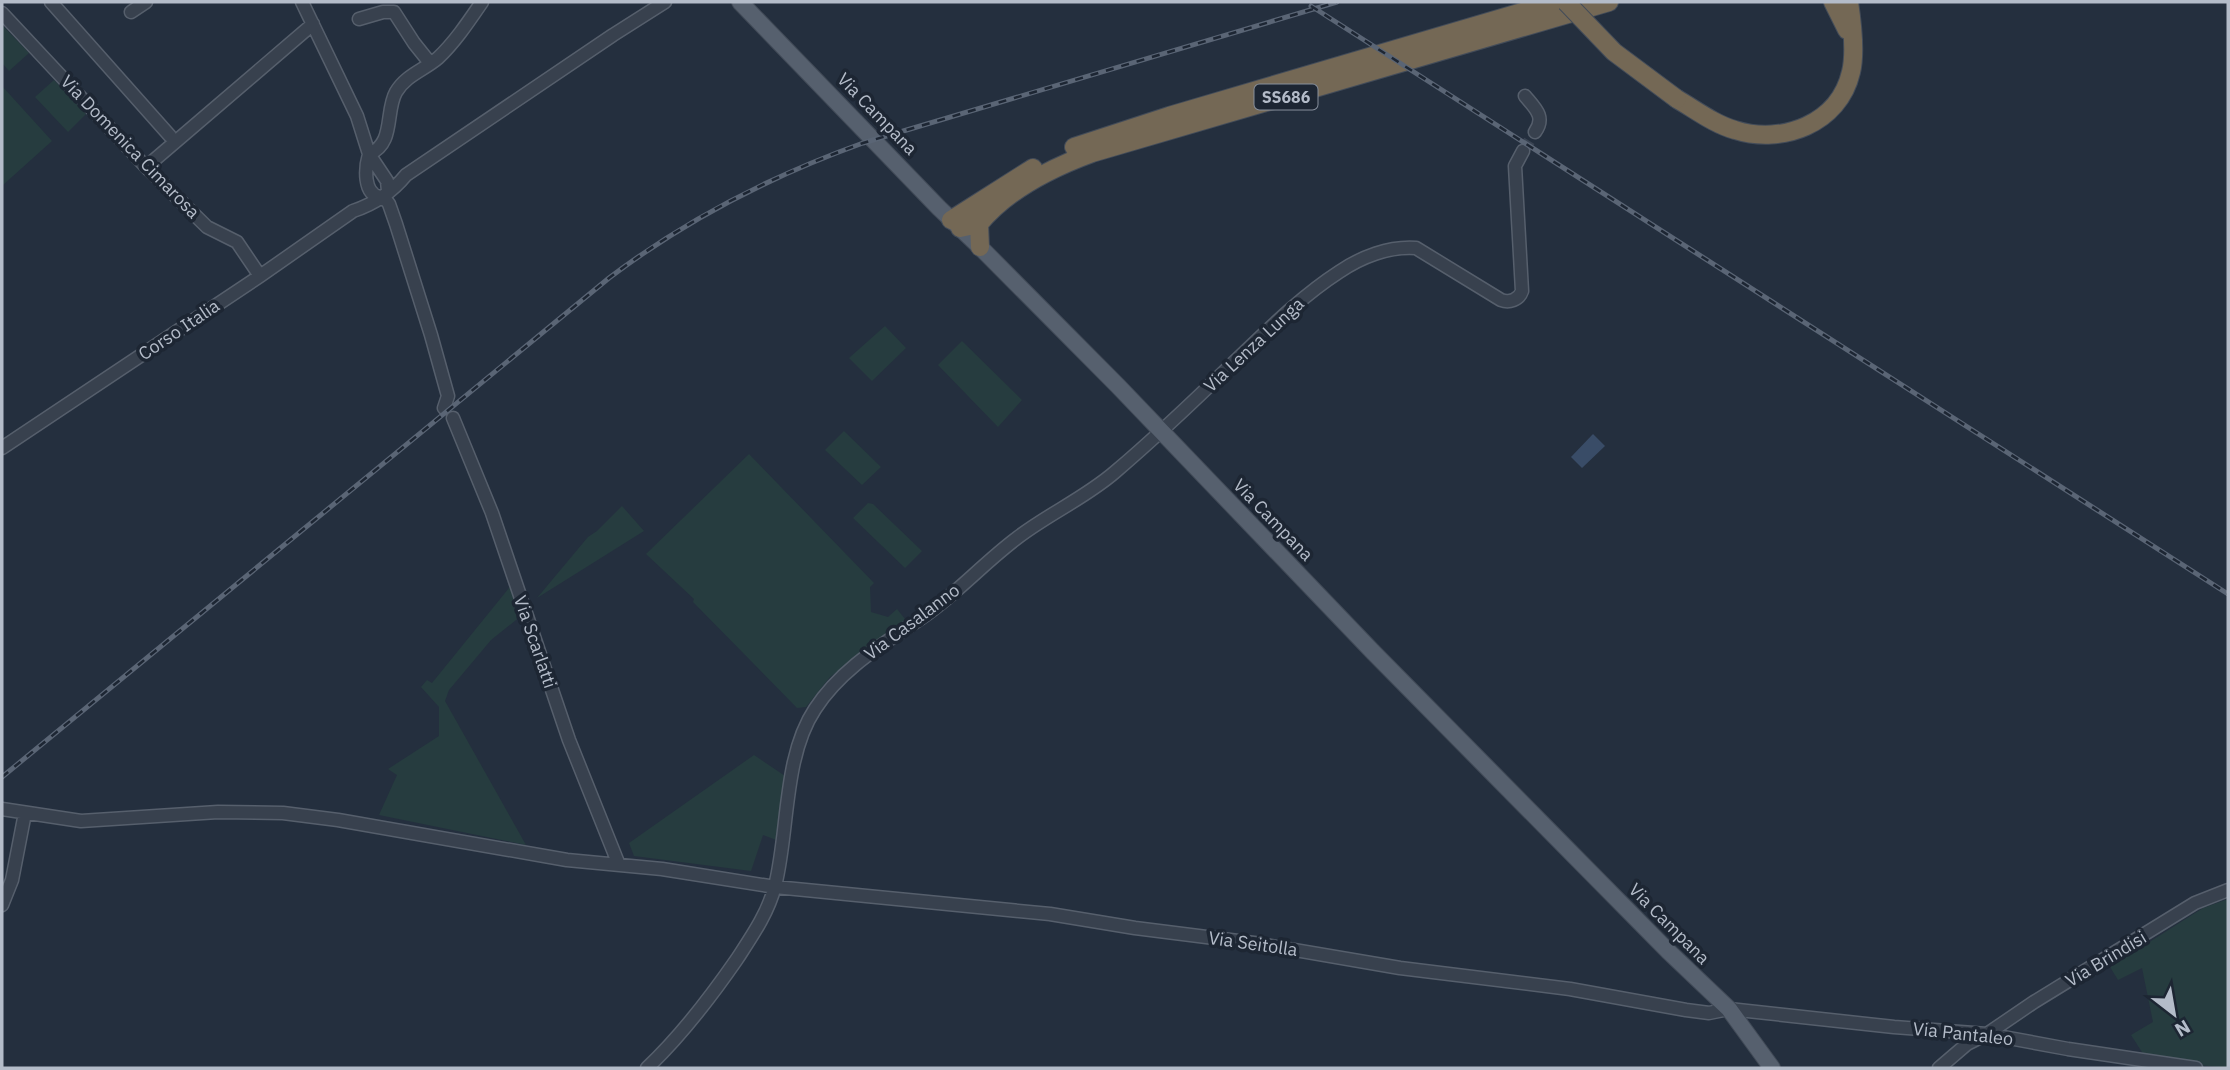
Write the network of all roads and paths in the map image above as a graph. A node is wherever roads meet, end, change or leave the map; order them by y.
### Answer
1 (51, 2) edge
2 (146, 2) edge
3 (302, 2) edge
4 (482, 2) edge
5 (665, 2) edge
6 (740, 2) edge
7 (1556, 2) edge
8 (1566, 2) edge
9 (1609, 2) edge
10 (1833, 2) edge
11 (1849, 2) edge
12 (131, 12) dead end
13 (2, 13) edge
14 (359, 19) dead end
15 (313, 24) junction
16 (1851, 40) junction
17 (430, 63) junction
18 (1525, 96) dead end
19 (1535, 132) tunnel mouth
20 (170, 136) dead end
21 (1522, 151) tunnel mouth
22 (369, 154) junction
23 (146, 167) junction
24 (368, 186) junction
25 (384, 189) junction
26 (354, 210) junction
27 (956, 224) junction
28 (979, 224) junction
29 (980, 247) junction
30 (260, 276) junction
31 (1161, 430) junction
32 (2, 448) edge
33 (2, 809) edge
34 (25, 813) junction
35 (619, 865) junction
36 (775, 887) junction
37 (2228, 890) edge
38 (4, 899) edge
39 (1730, 1009) junction
40 (1987, 1034) junction
41 (648, 1068) edge
42 (1772, 1068) edge
43 (1939, 1068) edge
44 (2196, 1068) edge

1 - 20 street
2 - 12 street
3 - 15 street
4 - 17 street
5 - 25 street, Corso Italia
6 - 27 main road, Via Campana
7 - 27 highway, SS686
8 - 16 highway, bridge
9 - 28 highway, SS686
10 - 16 highway
11 - 16 highway
13 - 23 street, Via Domenica Cimarosa
14 - 17 street
15 - 22 street
15 - 23 street
17 - 22 street
18 - 19 street
21 - 31 street, Via Lenza Lunga
22 - 24 street
22 - 25 street, Via Scarlatti
23 - 30 street, Via Domenica Cimarosa
24 - 25 street
24 - 25 street
24 - 26 street, Corso Italia
25 - 26 street, Corso Italia
25 - 35 street, Via Scarlatti
26 - 30 street, Corso Italia
27 - 28 highway
27 - 29 main road, Via Campana
28 - 29 highway
29 - 31 main road, Via Campana
30 - 32 street, Corso Italia
31 - 36 street, Via Casalanno
31 - 39 main road, Via Campana
33 - 34 street, Via Seitolla
34 - 35 street, Via Seitolla
34 - 38 street
35 - 36 street, Via Seitolla
36 - 39 street, Via Seitolla
36 - 41 street, Via Casalanno
37 - 40 street, Via Brindisi
39 - 40 street, Via Pantaleo
39 - 42 main road, Via Campana
40 - 43 street, Via Brindisi
40 - 44 street, Via Pantaleo

